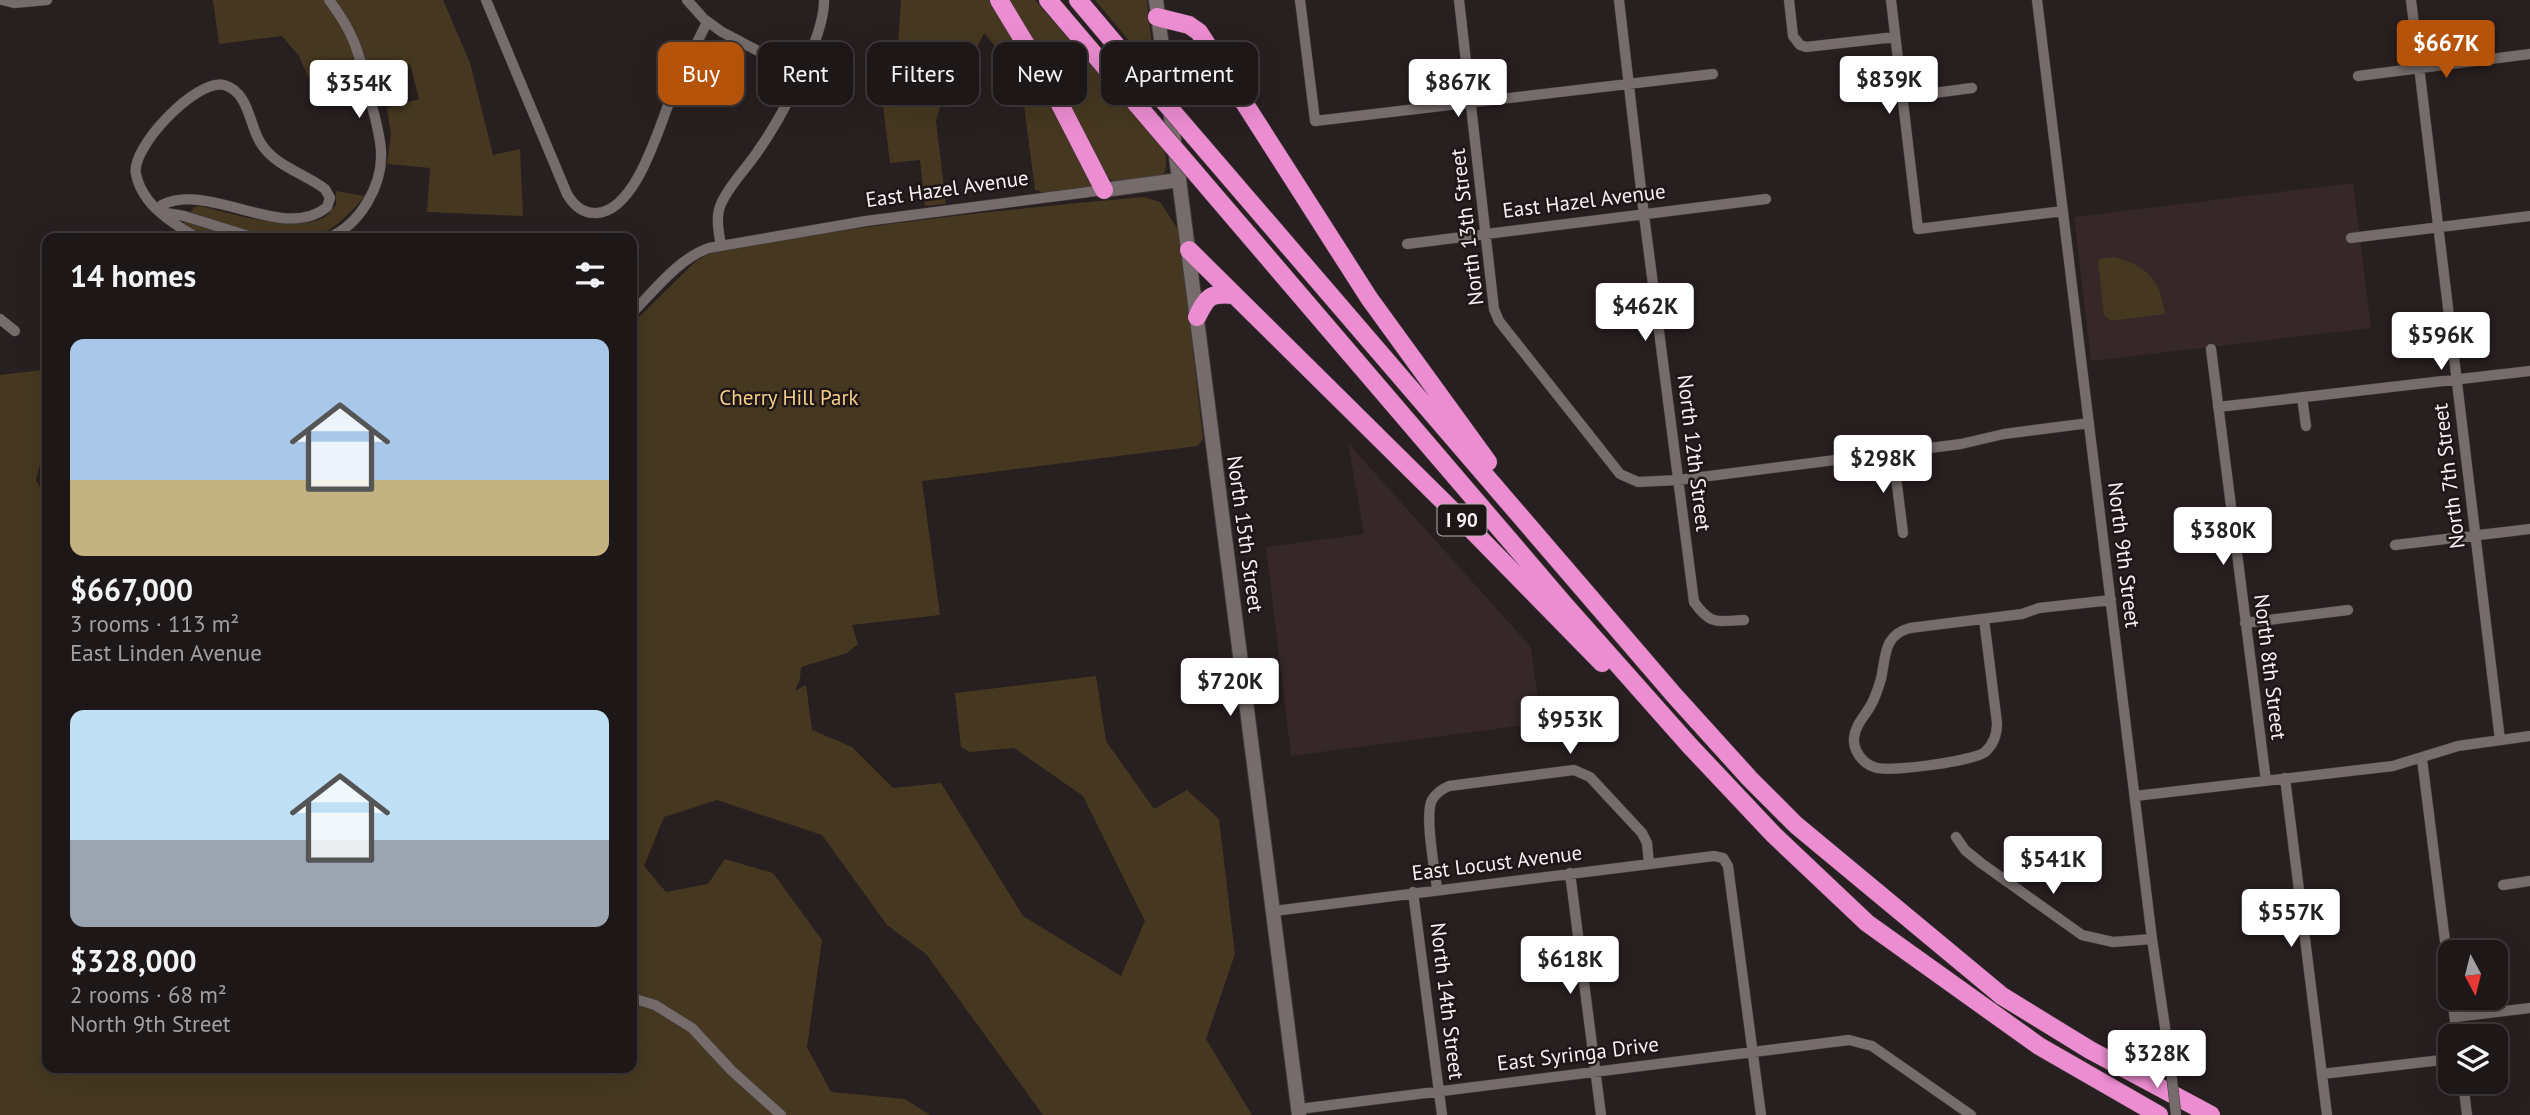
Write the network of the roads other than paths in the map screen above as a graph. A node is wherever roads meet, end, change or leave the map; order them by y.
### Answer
1 (2, 0) edge
2 (47, 0) edge
3 (329, 0) edge
4 (486, 0) edge
5 (687, 0) edge
6 (824, 0) edge
7 (999, 0) edge
8 (1048, 0) edge
9 (1078, 0) edge
10 (1300, 0) edge
11 (1459, 0) edge
12 (1619, 0) edge
13 (1789, 0) edge
14 (1891, 0) edge
15 (2037, 0) edge
16 (2411, 0) edge
17 (1156, 9) edge
18 (708, 22) junction
19 (1895, 37) junction
20 (813, 42) edge
21 (758, 51) edge
22 (2530, 54) edge
23 (2419, 68) junction
24 (1713, 74) dead end
25 (2358, 76) dead end
26 (1629, 85) junction
27 (1972, 88) dead end
28 (1903, 97) junction
29 (1471, 103) junction
30 (785, 105) edge
31 (1186, 175) junction
32 (1104, 190) junction
33 (1766, 199) dead end
34 (2063, 211) junction
35 (160, 212) junction
36 (1644, 215) junction
37 (2530, 216) edge
38 (2438, 226) junction
39 (189, 233) edge
40 (238, 233) edge
41 (335, 233) edge
42 (1487, 234) junction
43 (2351, 238) dead end
44 (1407, 244) dead end
45 (721, 246) junction
46 (1189, 250) junction
47 (1233, 295) junction
48 (637, 308) edge
49 (1198, 317) junction
50 (0, 319) edge
51 (15, 331) dead end
52 (2211, 349) dead end
53 (2530, 371) edge
54 (2457, 380) junction
55 (2302, 397) junction
56 (2218, 407) junction
57 (2089, 423) junction
58 (2306, 426) dead end
59 (1893, 453) junction
60 (1678, 480) junction
61 (2530, 528) edge
62 (1903, 533) dead end
63 (2476, 535) junction
64 (1541, 540) junction
65 (2395, 545) dead end
66 (2111, 600) junction
67 (2348, 610) dead end
68 (1984, 619) junction
69 (1744, 620) dead end
70 (2245, 624) junction
71 (2530, 736) edge
72 (2500, 740) junction
73 (1690, 746) junction
74 (2422, 759) junction
75 (2285, 778) junction
76 (2266, 781) junction
77 (2135, 796) junction
78 (1956, 837) dead end
79 (1649, 864) junction
80 (1570, 873) junction
81 (2530, 881) edge
82 (2503, 885) dead end
83 (1437, 890) junction
84 (1413, 892) junction
85 (1273, 911) junction
86 (2152, 939) junction
87 (2445, 940) edge
88 (637, 1000) edge
89 (2530, 1008) edge
90 (2454, 1010) edge
91 (2455, 1017) junction
92 (2456, 1024) edge
93 (1753, 1051) junction
94 (2438, 1060) edge
95 (1595, 1071) junction
96 (2322, 1074) junction
97 (1439, 1091) junction
98 (2465, 1094) edge
99 (1299, 1112) edge
100 (1965, 1113) edge
101 (781, 1115) edge
102 (1442, 1115) edge
103 (1601, 1115) edge
104 (1761, 1115) edge
105 (2159, 1115) edge
106 (2176, 1115) edge
107 (2211, 1115) edge
108 (2327, 1115) edge
109 (2468, 1115) edge

1 - 2 street
3 - 41 street
4 - 18 street
5 - 18 street
6 - 20 street
7 - 32 highway
8 - 31 highway, I 90, bridge
9 - 64 highway, I 90, bridge
10 - 29 street
11 - 29 street, North 13th Street
12 - 26 street, North 12th Street
13 - 19 street
14 - 19 street
15 - 34 street, North 9th Street
16 - 23 street, North 7th Street
17 - 31 main road, North 15th Street
17 - 64 highway
18 - 21 street
19 - 28 street
22 - 23 street
23 - 25 street
23 - 38 street, North 7th Street
24 - 26 street
26 - 29 street
26 - 36 street, North 12th Street
27 - 28 street
28 - 34 street
29 - 42 street, North 13th Street
30 - 45 street
31 - 32 main road, East Hazel Avenue
31 - 46 main road, North 15th Street
31 - 73 highway, I 90
32 - 45 street, East Hazel Avenue
33 - 36 street, East Hazel Avenue
34 - 57 street, North 9th Street
35 - 35 street
35 - 39 street
35 - 40 street
36 - 42 street, East Hazel Avenue
36 - 60 street, North 12th Street
37 - 38 street
38 - 43 street
38 - 54 street, North 7th Street
42 - 44 street, East Hazel Avenue
42 - 60 street, North 13th Street
45 - 48 street, East Hazel Avenue
46 - 47 highway, I 90
46 - 49 main road, North 15th Street
47 - 49 highway
47 - 73 highway, I 90
49 - 85 main road, North 15th Street
50 - 51 street
52 - 56 street, North 8th Street
53 - 54 street
54 - 55 street
54 - 63 street, North 7th Street
55 - 56 street
55 - 58 street
56 - 70 street, North 8th Street
57 - 59 street, North 13th Street
57 - 66 street, North 9th Street
59 - 60 street, North 13th Street
59 - 62 street
60 - 69 street, North 12th Street
61 - 63 street
63 - 65 street
63 - 72 street, North 7th Street
64 - 107 highway, I 90
66 - 68 street
66 - 77 street, North 9th Street
67 - 70 street
68 - 68 street
70 - 76 street, North 8th Street
71 - 72 street
72 - 74 street
73 - 105 highway, I 90
74 - 75 street
74 - 87 street
75 - 76 street
75 - 96 street
76 - 77 street
77 - 86 street, North 9th Street
78 - 86 street
79 - 80 street, East Locust Avenue
79 - 83 street
79 - 93 street, East Locust Avenue
80 - 83 street, East Locust Avenue
80 - 95 street
81 - 82 street
83 - 84 street, East Locust Avenue
84 - 85 street, East Locust Avenue
84 - 97 street, North 14th Street
85 - 99 main road, North 15th Street
86 - 106 street, North 9th Street, bridge
88 - 101 street
89 - 91 street
90 - 91 street
91 - 92 street
93 - 95 street, East Syringa Drive
93 - 100 street, East Syringa Drive
93 - 104 street
94 - 96 street
95 - 97 street, East Syringa Drive
95 - 103 street
96 - 108 street
97 - 99 street, East Syringa Drive
97 - 102 street, North 14th Street
98 - 109 street

